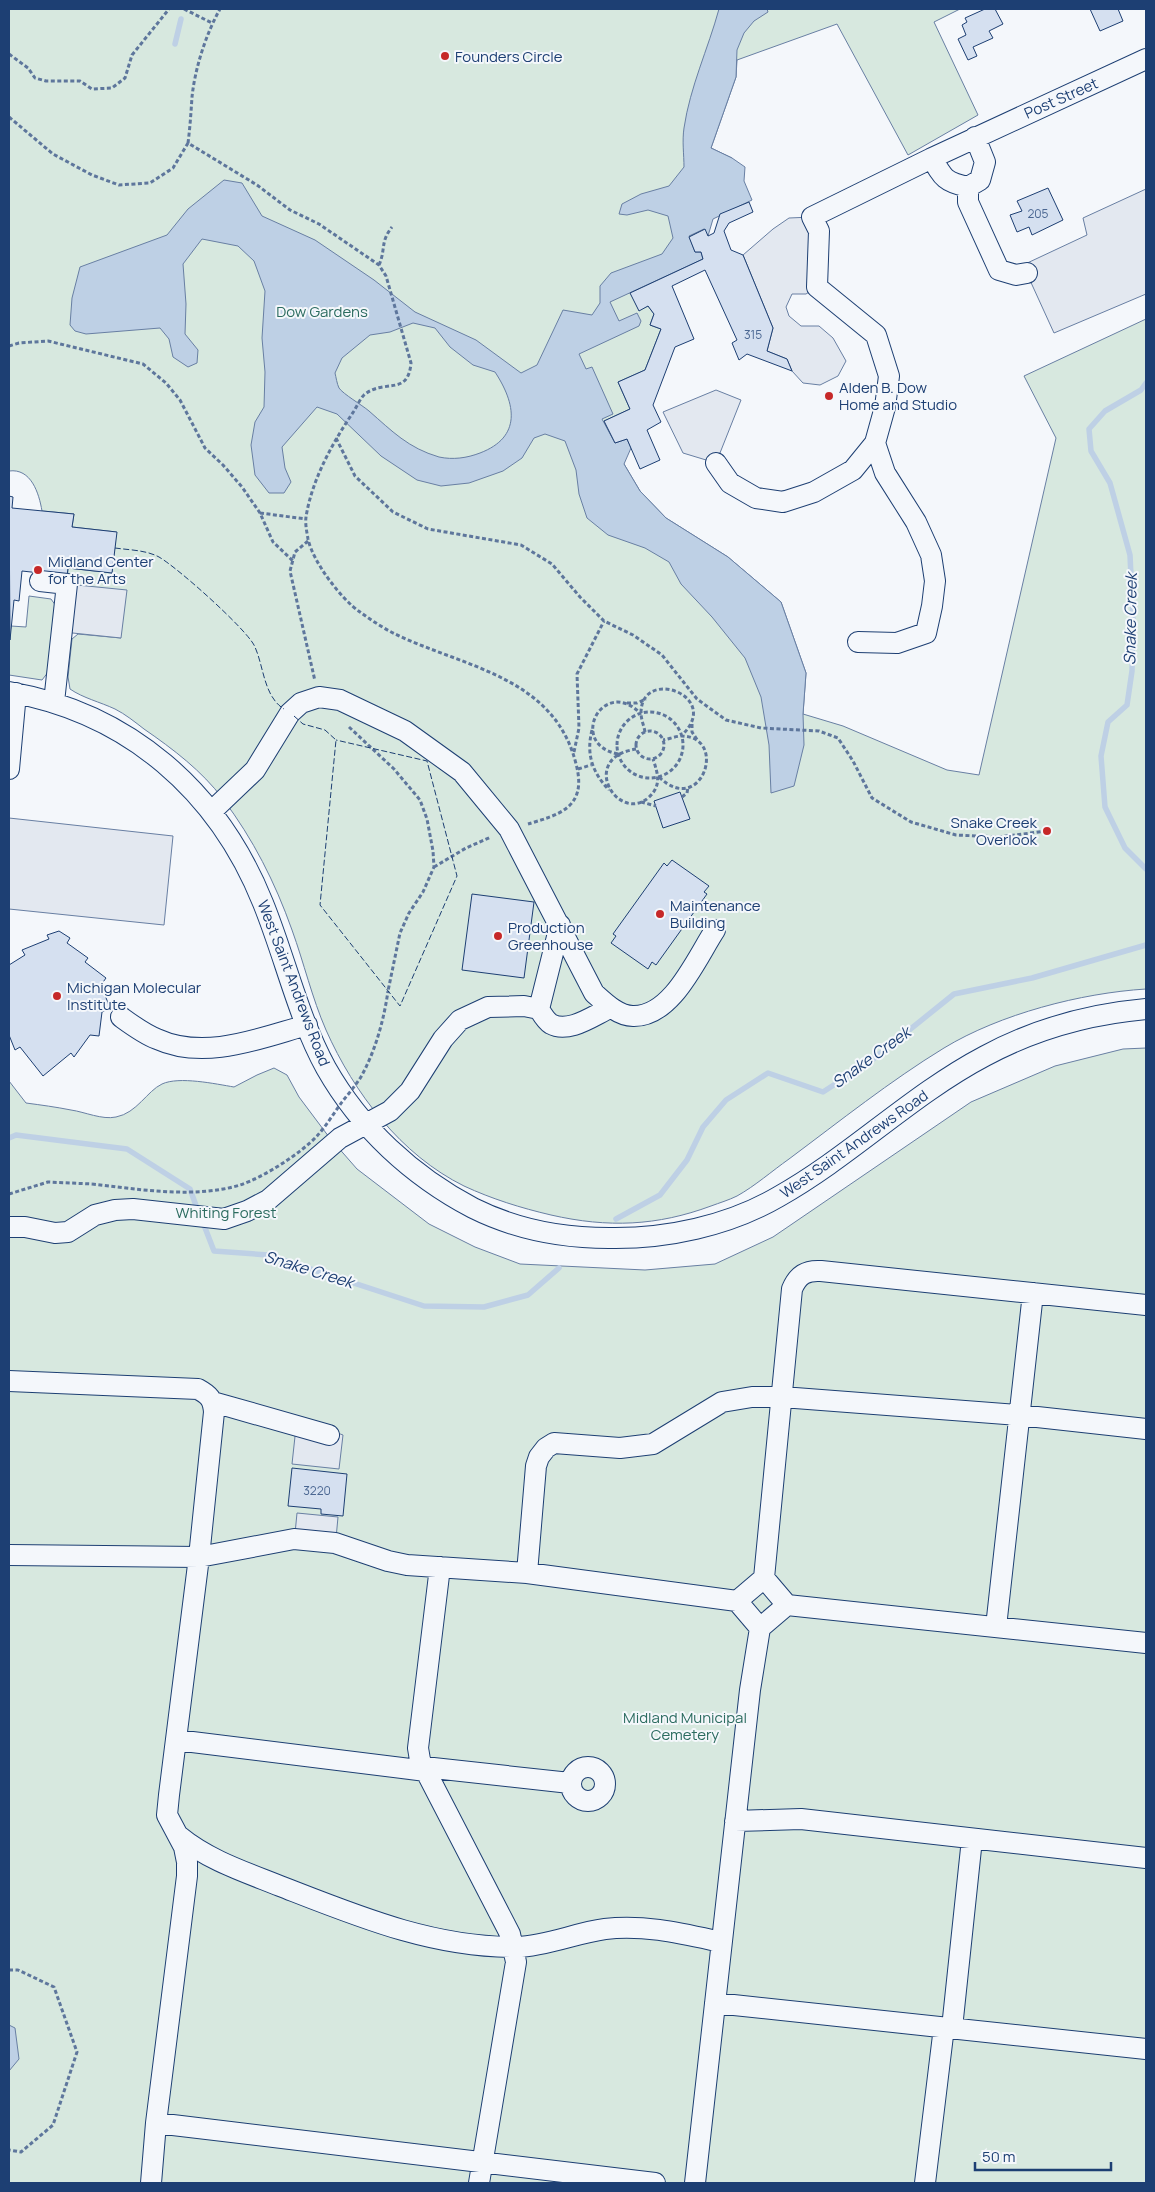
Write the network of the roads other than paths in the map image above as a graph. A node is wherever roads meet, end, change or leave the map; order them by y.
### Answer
1 (1146, 59) edge
2 (975, 137) junction
3 (932, 158) junction
4 (968, 187) junction
5 (1027, 273) dead end
6 (875, 443) junction
7 (716, 463) dead end
8 (40, 581) dead end
9 (858, 642) dead end
10 (12, 693) edge
11 (54, 702) junction
12 (9, 769) edge
13 (212, 811) junction
14 (560, 925) junction
15 (715, 930) dead end
16 (610, 1008) junction
17 (539, 1009) junction
18 (1146, 1009) edge
19 (121, 1017) dead end
20 (308, 1025) junction
21 (366, 1126) junction
22 (9, 1227) edge
23 (1034, 1294) junction
24 (1146, 1305) edge
25 (9, 1381) edge
26 (782, 1397) junction
27 (213, 1402) junction
28 (1019, 1415) junction
29 (1146, 1429) edge
30 (329, 1435) dead end
31 (9, 1556) edge
32 (199, 1557) junction
33 (440, 1567) junction
34 (528, 1573) junction
35 (764, 1578) junction
36 (737, 1601) junction
37 (787, 1605) junction
38 (996, 1627) junction
39 (760, 1628) junction
40 (1146, 1643) edge
41 (176, 1740) junction
42 (425, 1769) junction
43 (570, 1783) dead end
44 (735, 1821) junction
45 (177, 1835) junction
46 (972, 1839) junction
47 (1146, 1858) edge
48 (227, 1864) junction
49 (187, 1876) junction
50 (722, 1942) junction
51 (513, 1947) junction
52 (715, 2003) junction
53 (948, 2028) junction
54 (1146, 2049) edge
55 (156, 2123) junction
56 (483, 2164) junction
57 (151, 2183) edge
58 (479, 2183) edge
59 (655, 2183) edge
60 (695, 2183) edge
61 (925, 2183) edge

1 - 2 street, Post Street
2 - 3 street, Post Street
2 - 4 street
3 - 4 street
3 - 6 street, Post Street
4 - 5 street
6 - 7 street
6 - 9 street
8 - 11 street
10 - 11 street, West Saint Andrews Road
10 - 12 street
11 - 13 street, West Saint Andrews Road
13 - 14 street
13 - 20 street, West Saint Andrews Road
14 - 16 street
14 - 17 street
15 - 16 street
16 - 17 street
17 - 21 street
18 - 21 street, West Saint Andrews Road
19 - 20 street
20 - 21 street, West Saint Andrews Road
21 - 22 street
23 - 24 street
23 - 26 street
23 - 28 street
25 - 27 street
26 - 28 street
26 - 34 street
26 - 35 street
27 - 30 street
27 - 32 street
28 - 29 street
28 - 38 street
31 - 32 street
32 - 33 street
32 - 41 street
33 - 34 street
33 - 42 street
34 - 36 street
35 - 36 street
35 - 37 street
36 - 39 street
37 - 38 street
37 - 39 street
38 - 40 street
39 - 44 street
41 - 42 street
41 - 45 street
42 - 43 street
42 - 51 street
44 - 46 street
44 - 50 street
45 - 48 street
45 - 49 street
46 - 47 street
46 - 53 street
48 - 49 street
48 - 51 street
49 - 55 street
50 - 51 street
50 - 52 street
51 - 56 street
52 - 53 street
52 - 60 street
53 - 54 street
53 - 61 street
55 - 56 street
55 - 57 street
56 - 58 street
56 - 59 street

